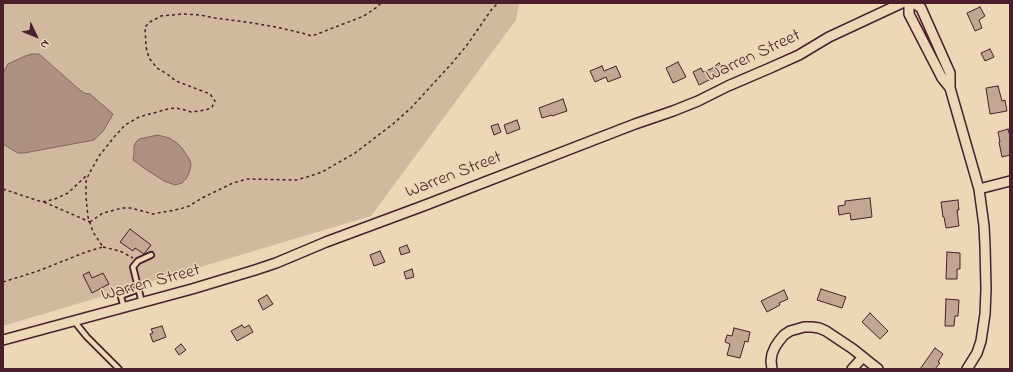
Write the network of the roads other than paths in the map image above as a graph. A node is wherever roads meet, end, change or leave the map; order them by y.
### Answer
1 (902, 3) edge
2 (909, 3) edge
3 (914, 3) edge
4 (950, 88) junction
5 (1010, 181) edge
6 (979, 189) junction
7 (151, 255) dead end
8 (139, 289) junction
9 (142, 303) junction
10 (124, 308) junction
11 (74, 321) junction
12 (3, 340) edge
13 (863, 357) junction
14 (119, 369) edge
15 (772, 369) edge
16 (852, 369) edge
17 (878, 369) edge
18 (967, 369) edge

1 - 9 street, Warren Street
2 - 4 street
3 - 4 street
4 - 6 street
5 - 6 street
6 - 18 street
7 - 8 lane
8 - 9 lane
8 - 10 lane
9 - 10 street, Warren Street
10 - 11 street, Warren Street
11 - 12 street, Warren Street
11 - 14 lane
13 - 15 street
13 - 16 street
13 - 17 street

